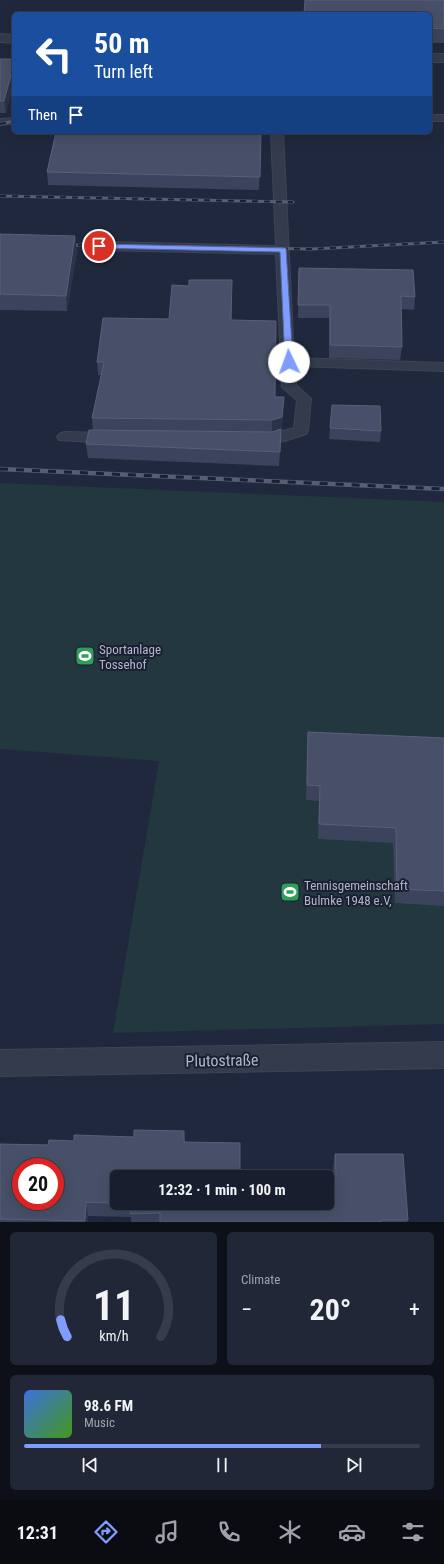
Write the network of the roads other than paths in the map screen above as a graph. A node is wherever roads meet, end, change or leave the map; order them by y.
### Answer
1 (0, 38) edge
2 (12, 39) edge
3 (432, 58) edge
4 (444, 58) edge
5 (432, 118) edge
6 (444, 118) edge
7 (12, 121) edge
8 (0, 122) edge
9 (277, 134) edge
10 (99, 246) dead end
11 (283, 250) junction
12 (289, 362) junction
13 (444, 367) edge
14 (64, 437) dead end
15 (123, 438) edge
16 (248, 439) edge
17 (444, 1056) edge
18 (0, 1063) edge

1 - 2 street
3 - 4 street
5 - 6 lane
7 - 8 lane
9 - 11 lane
10 - 11 lane
11 - 12 lane
12 - 13 lane
12 - 16 lane
14 - 15 lane
17 - 18 street, Plutostraße

